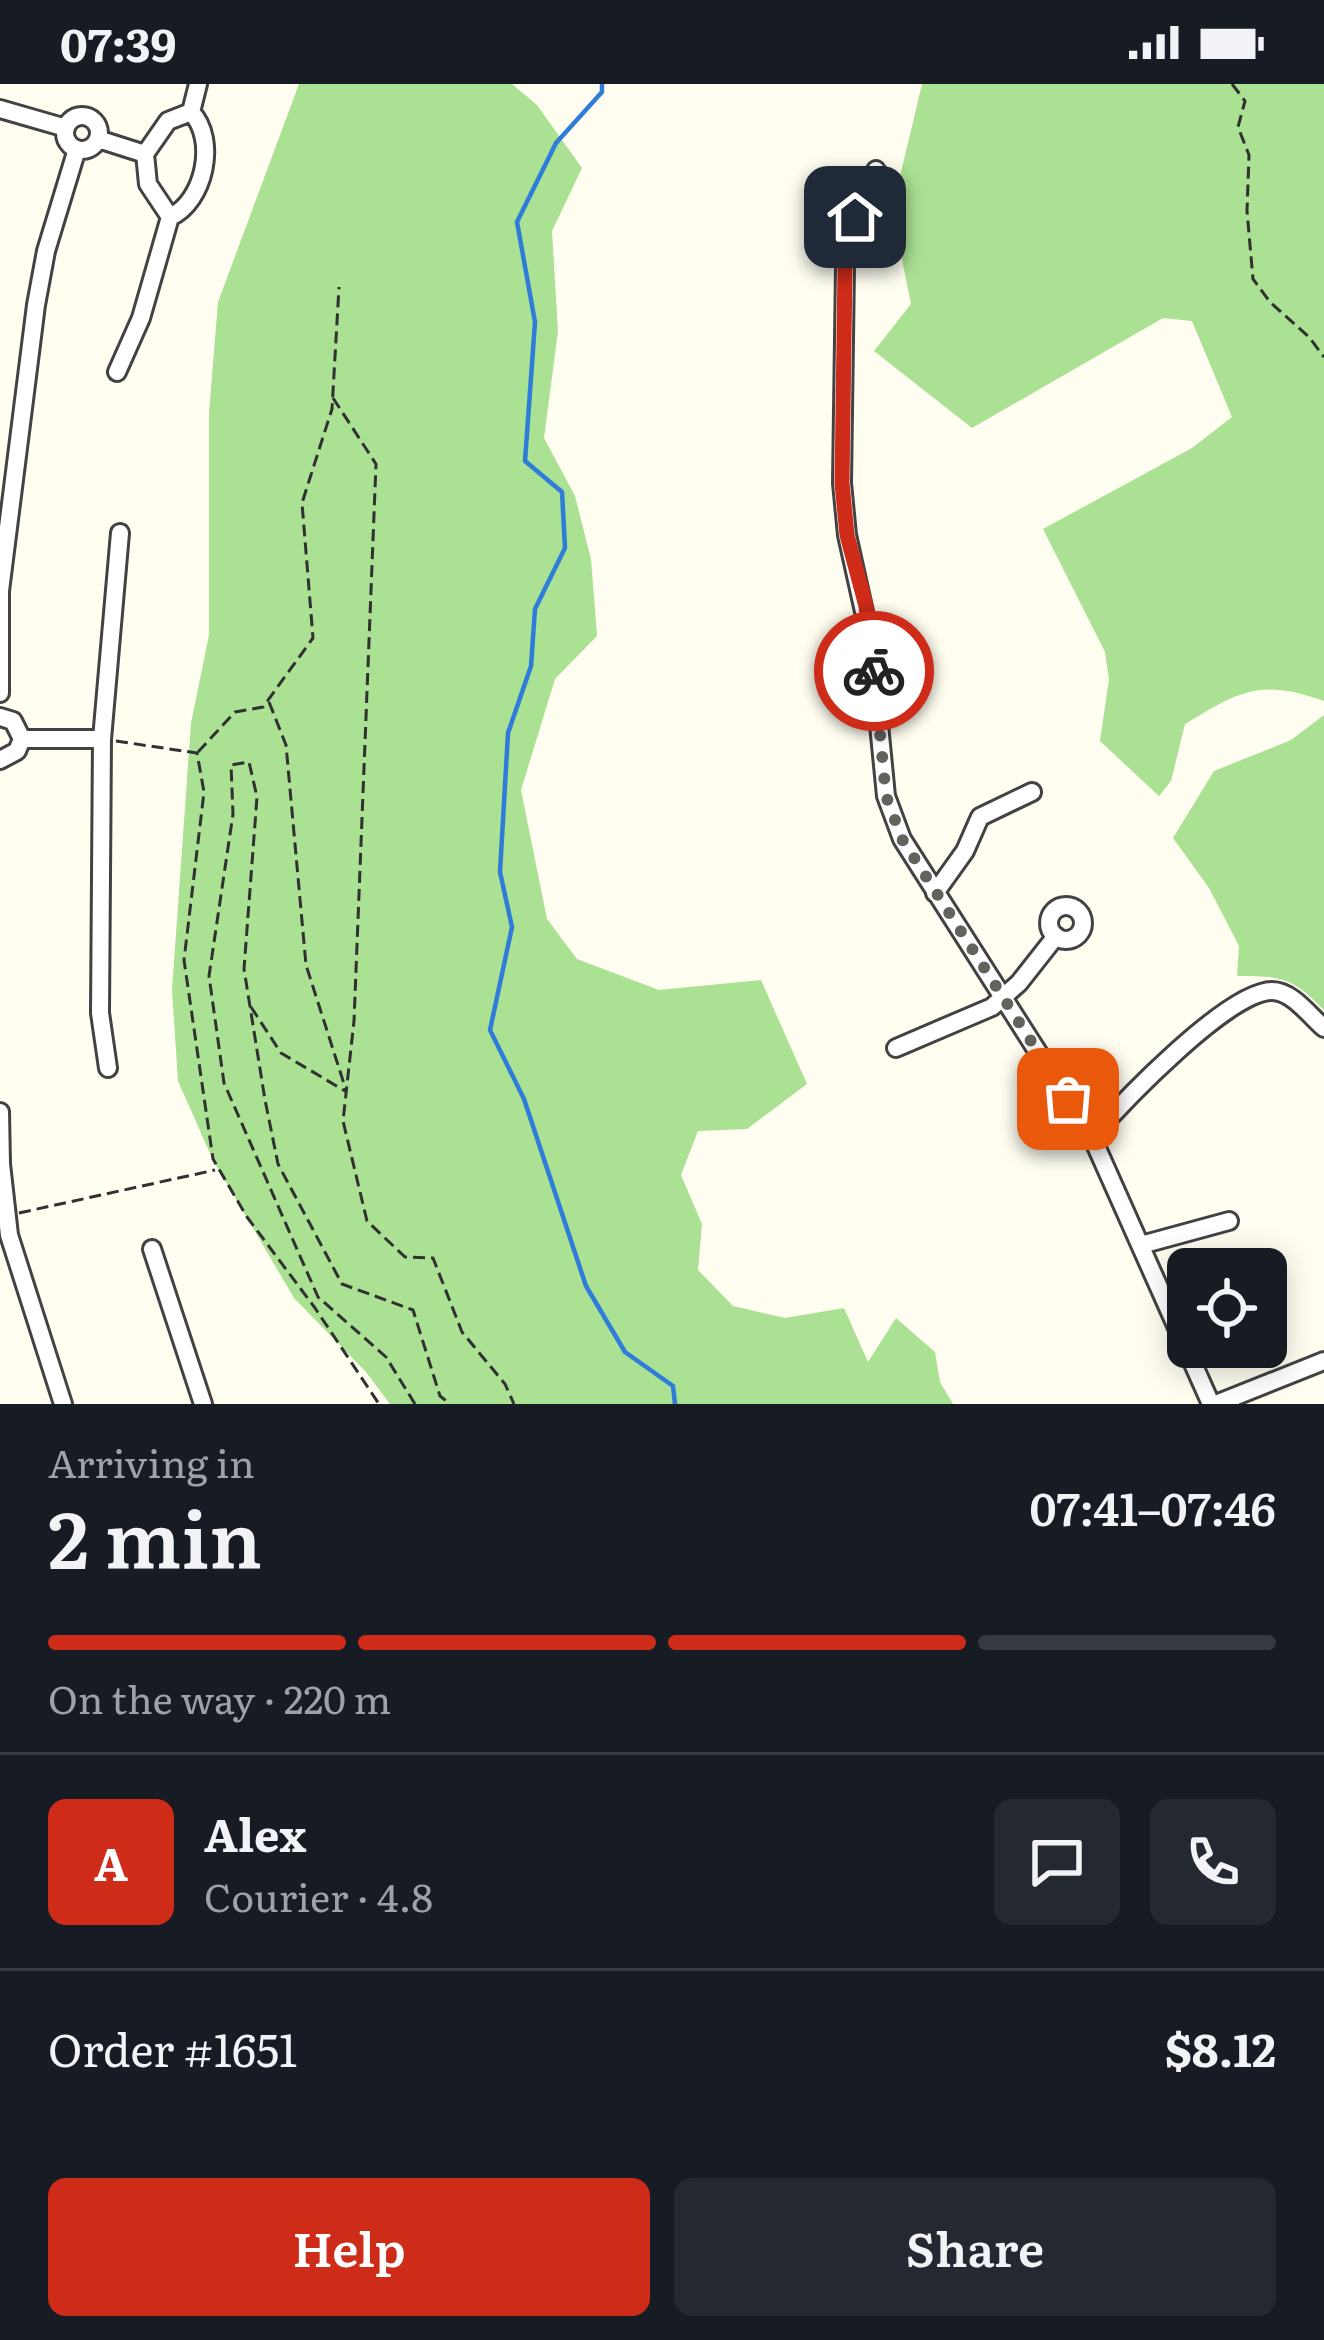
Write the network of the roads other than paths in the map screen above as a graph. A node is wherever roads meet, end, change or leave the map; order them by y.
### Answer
1 (199, 84) edge
2 (0, 109) edge
3 (191, 112) junction
4 (66, 128) junction
5 (98, 139) junction
6 (77, 148) junction
7 (145, 154) junction
8 (876, 170) dead end
9 (170, 217) junction
10 (117, 372) dead end
11 (120, 533) dead end
12 (0, 692) edge
13 (0, 717) edge
14 (22, 739) junction
15 (102, 739) junction
16 (0, 760) edge
17 (1032, 792) dead end
18 (935, 893) junction
19 (1056, 936) dead end
20 (1002, 999) junction
21 (1324, 1028) edge
22 (896, 1048) dead end
23 (108, 1068) dead end
24 (0, 1112) edge
25 (1092, 1137) junction
26 (1229, 1221) dead end
27 (1142, 1245) junction
28 (152, 1249) dead end
29 (1324, 1360) edge
30 (63, 1404) edge
31 (203, 1404) edge
32 (1214, 1404) edge

1 - 3 street
2 - 4 street
3 - 7 street
3 - 9 street
4 - 5 street
4 - 6 street
5 - 6 street
5 - 7 street
6 - 12 street
7 - 9 street
8 - 18 street
9 - 10 street
11 - 15 street
13 - 14 street
14 - 15 street
14 - 16 street
15 - 23 street
17 - 18 street
18 - 20 street
19 - 20 street
20 - 22 street
20 - 25 street
21 - 25 street
24 - 30 street
25 - 27 street
26 - 27 street
27 - 32 street
28 - 31 street
29 - 32 street

